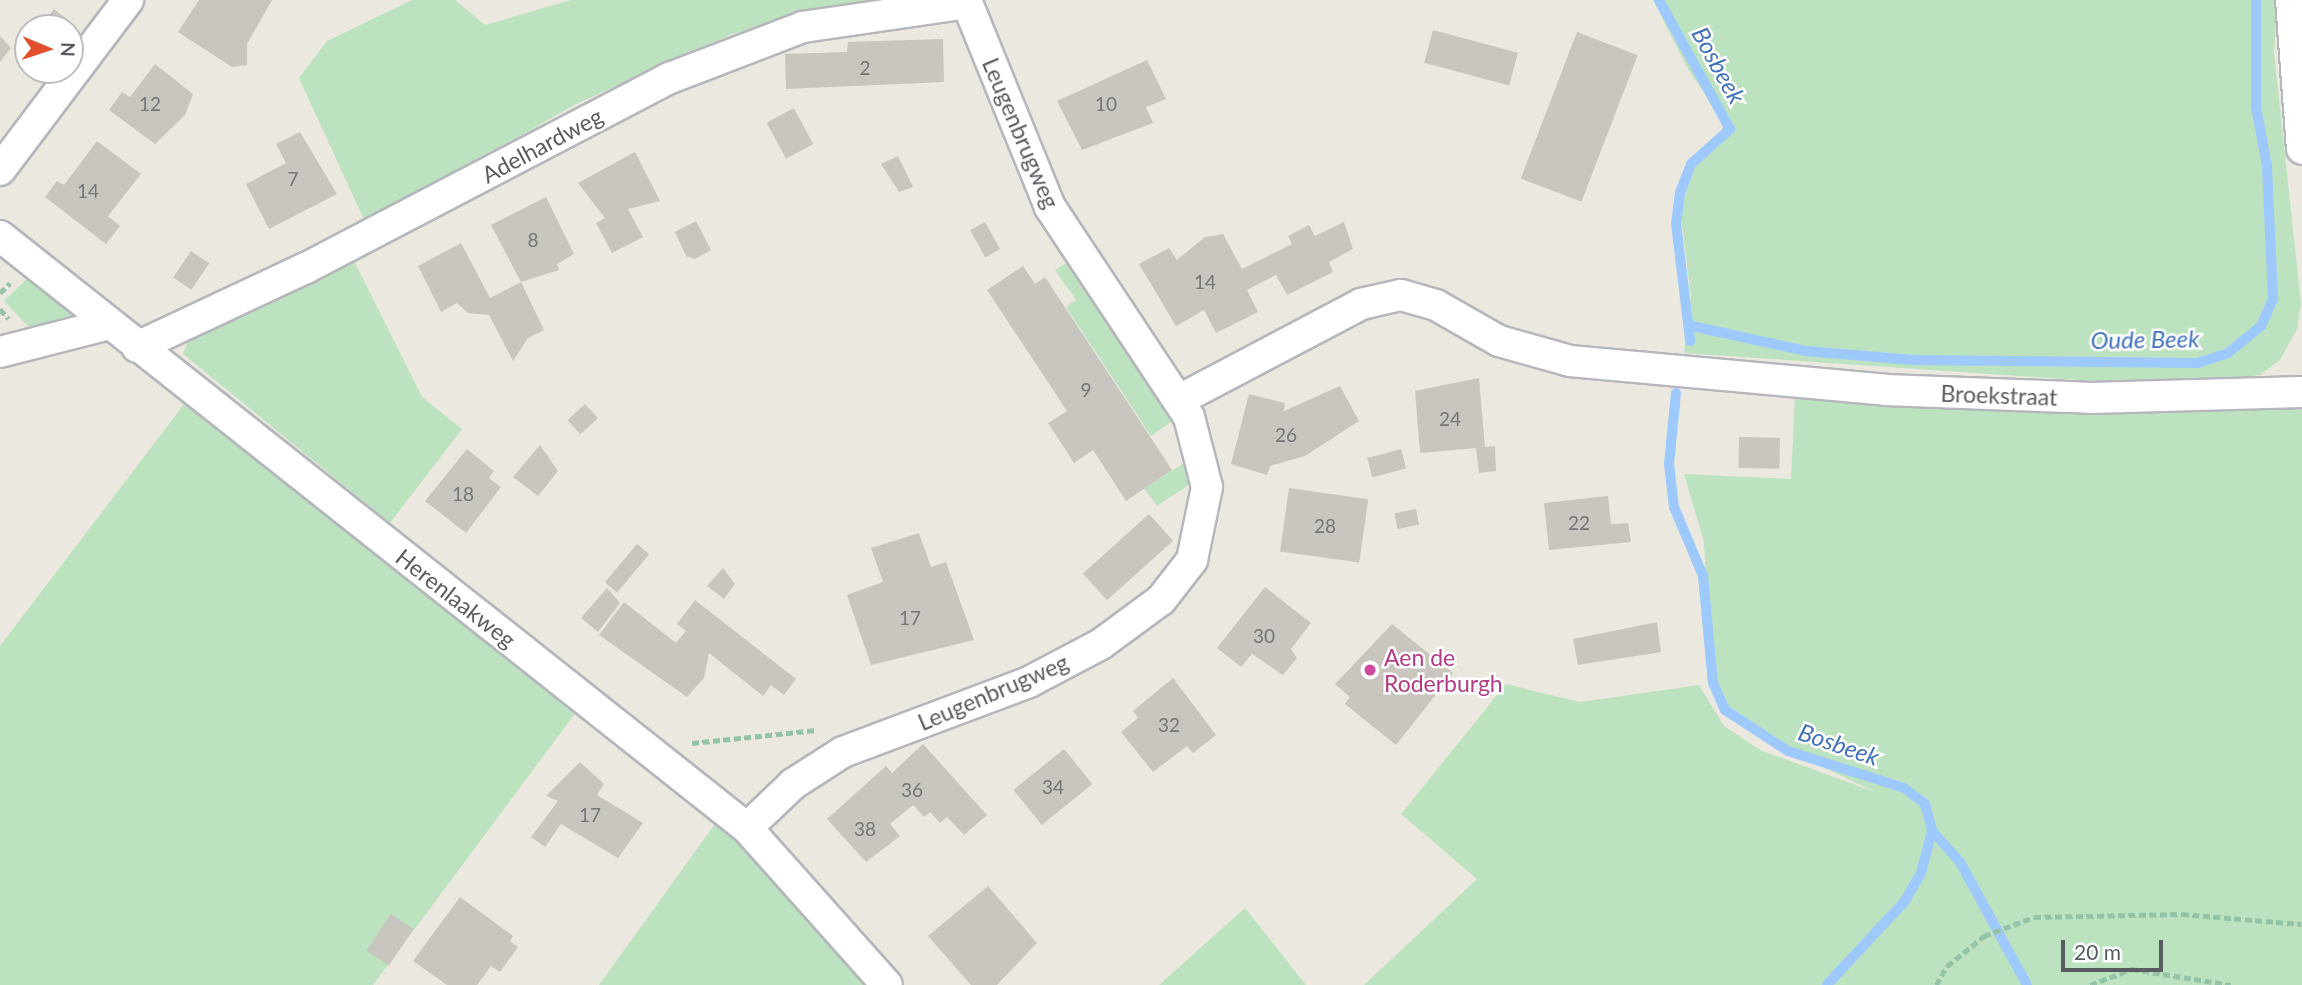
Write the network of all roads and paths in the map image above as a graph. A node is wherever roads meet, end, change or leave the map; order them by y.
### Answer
1 (128, 0) edge
2 (2291, 0) edge
3 (967, 2) edge
4 (2302, 149) edge
5 (0, 170) edge
6 (0, 236) edge
7 (108, 324) junction
8 (137, 347) junction
9 (0, 352) edge
10 (2302, 392) edge
11 (1181, 400) junction
12 (859, 746) junction
13 (646, 748) junction
14 (747, 828) junction
15 (2302, 924) edge
16 (887, 985) edge
17 (1936, 985) edge
18 (2090, 985) edge
19 (2231, 985) edge

1 - 5 street
2 - 4 street
3 - 8 street, Adelhardweg
3 - 11 street, Leugenbrugweg
6 - 7 street, Herenlaakweg
7 - 8 street, Herenlaakweg
7 - 9 street
8 - 13 street, Herenlaakweg
10 - 11 street, Broekstraat
11 - 12 street, Leugenbrugweg
12 - 13 path
12 - 14 street, Leugenbrugweg
13 - 14 street, Herenlaakweg
14 - 16 street, Herenlaakweg
15 - 17 path
18 - 19 path

